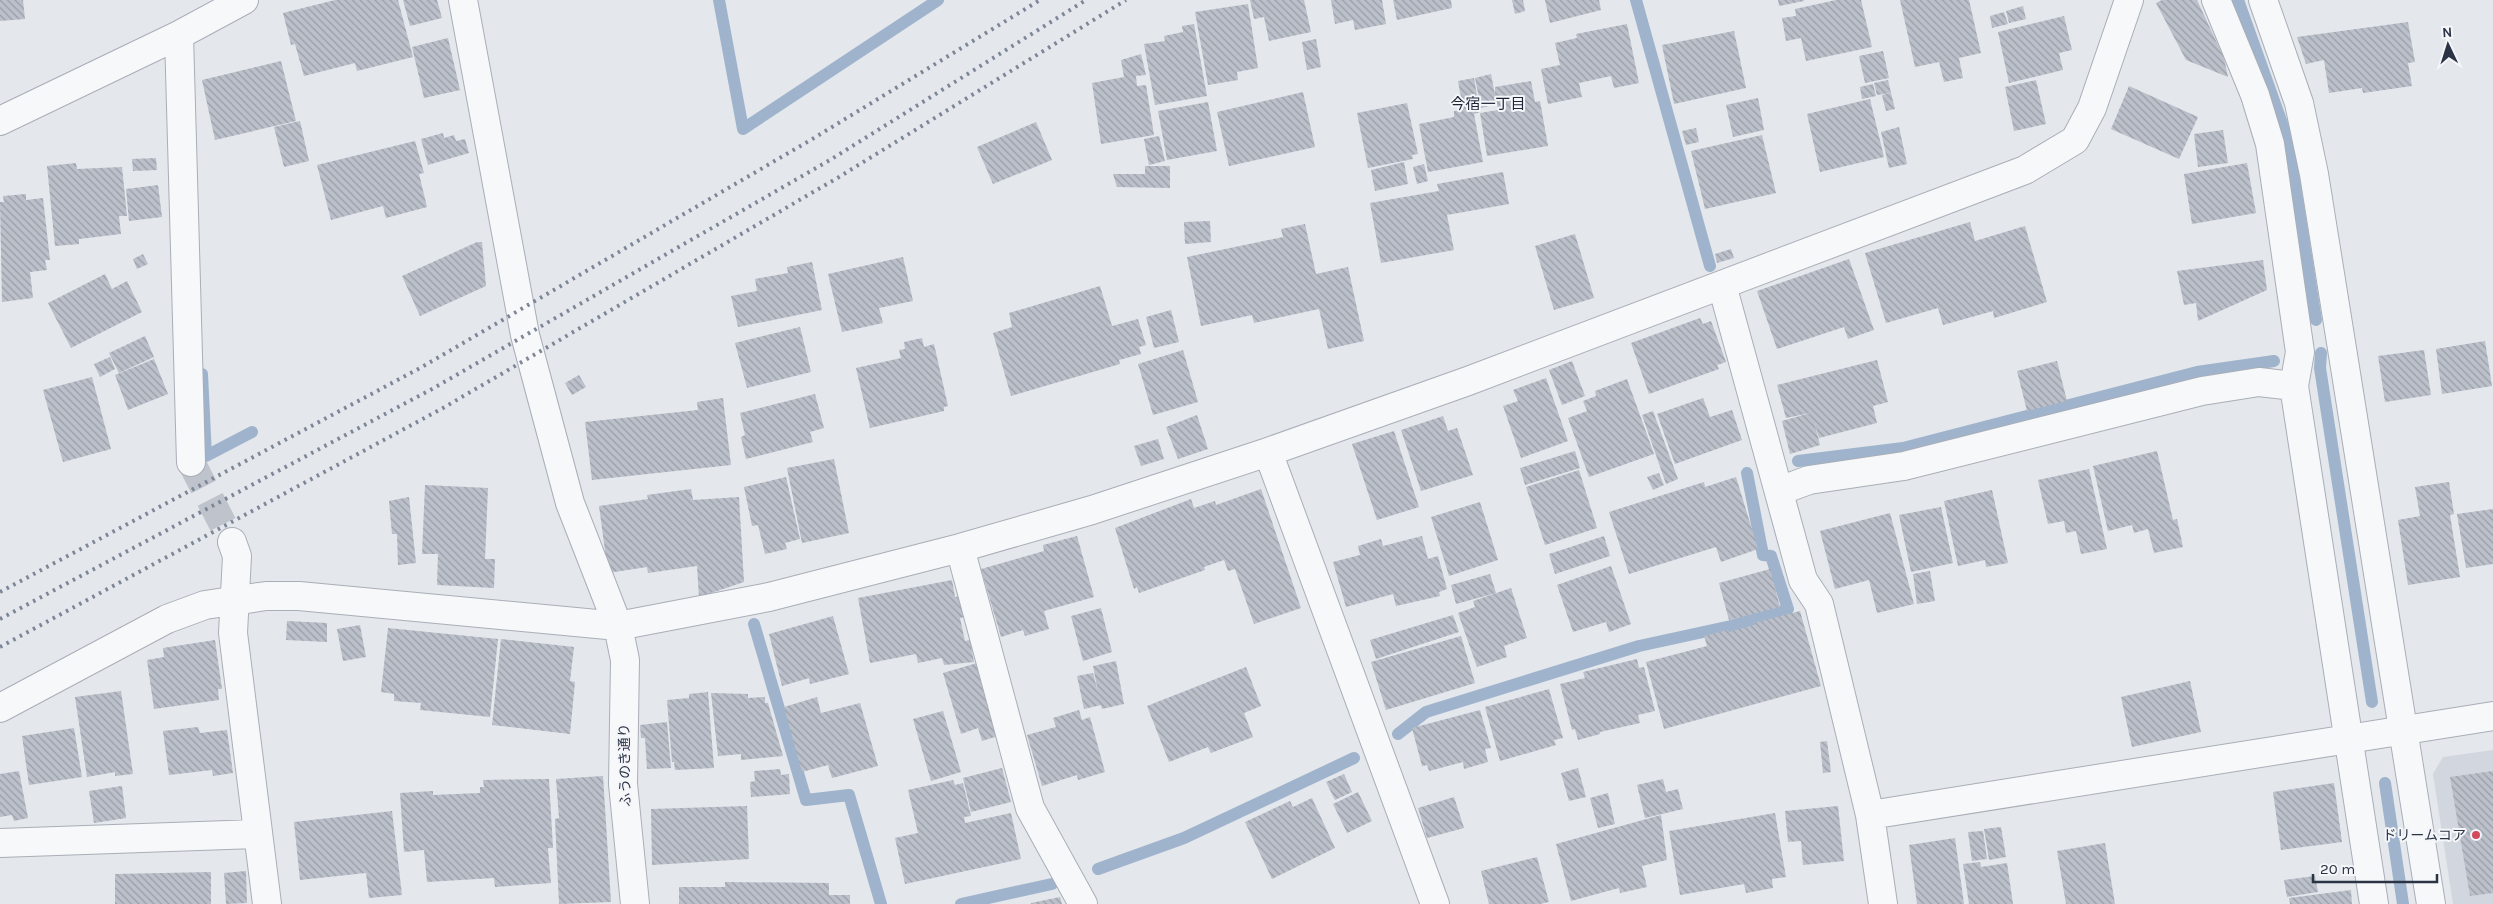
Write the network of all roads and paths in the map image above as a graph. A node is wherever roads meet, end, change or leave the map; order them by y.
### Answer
1 (244, 0) edge
2 (463, 0) edge
3 (2129, 0) edge
4 (2216, 0) edge
5 (2263, 0) edge
6 (179, 35) junction
7 (0, 121) edge
8 (1722, 284) junction
9 (2294, 386) junction
10 (1268, 452) junction
11 (191, 462) tunnel mouth
12 (1779, 491) junction
13 (232, 542) tunnel mouth
14 (960, 548) junction
15 (234, 601) junction
16 (618, 626) junction
17 (0, 708) edge
18 (2493, 716) edge
19 (2405, 730) junction
20 (2348, 740) junction
21 (1870, 814) junction
22 (258, 834) junction
23 (0, 844) edge
24 (266, 904) edge
25 (635, 904) edge
26 (1084, 904) edge
27 (1434, 904) edge
28 (1883, 904) edge
29 (2374, 904) edge
30 (2431, 904) edge

1 - 6 street
2 - 16 street, ふうのき通り
3 - 8 street
4 - 9 street
5 - 19 street
6 - 7 street
6 - 11 street
8 - 10 street
8 - 12 street
9 - 12 street
9 - 20 street
10 - 14 street
10 - 27 street
12 - 21 street
13 - 15 street
14 - 16 street
14 - 26 street
15 - 16 street
15 - 17 street
15 - 22 street
16 - 25 street, ふうのき通り
18 - 19 street
19 - 20 street
19 - 30 street
20 - 21 street
20 - 29 street
21 - 28 street
22 - 23 street
22 - 24 street

